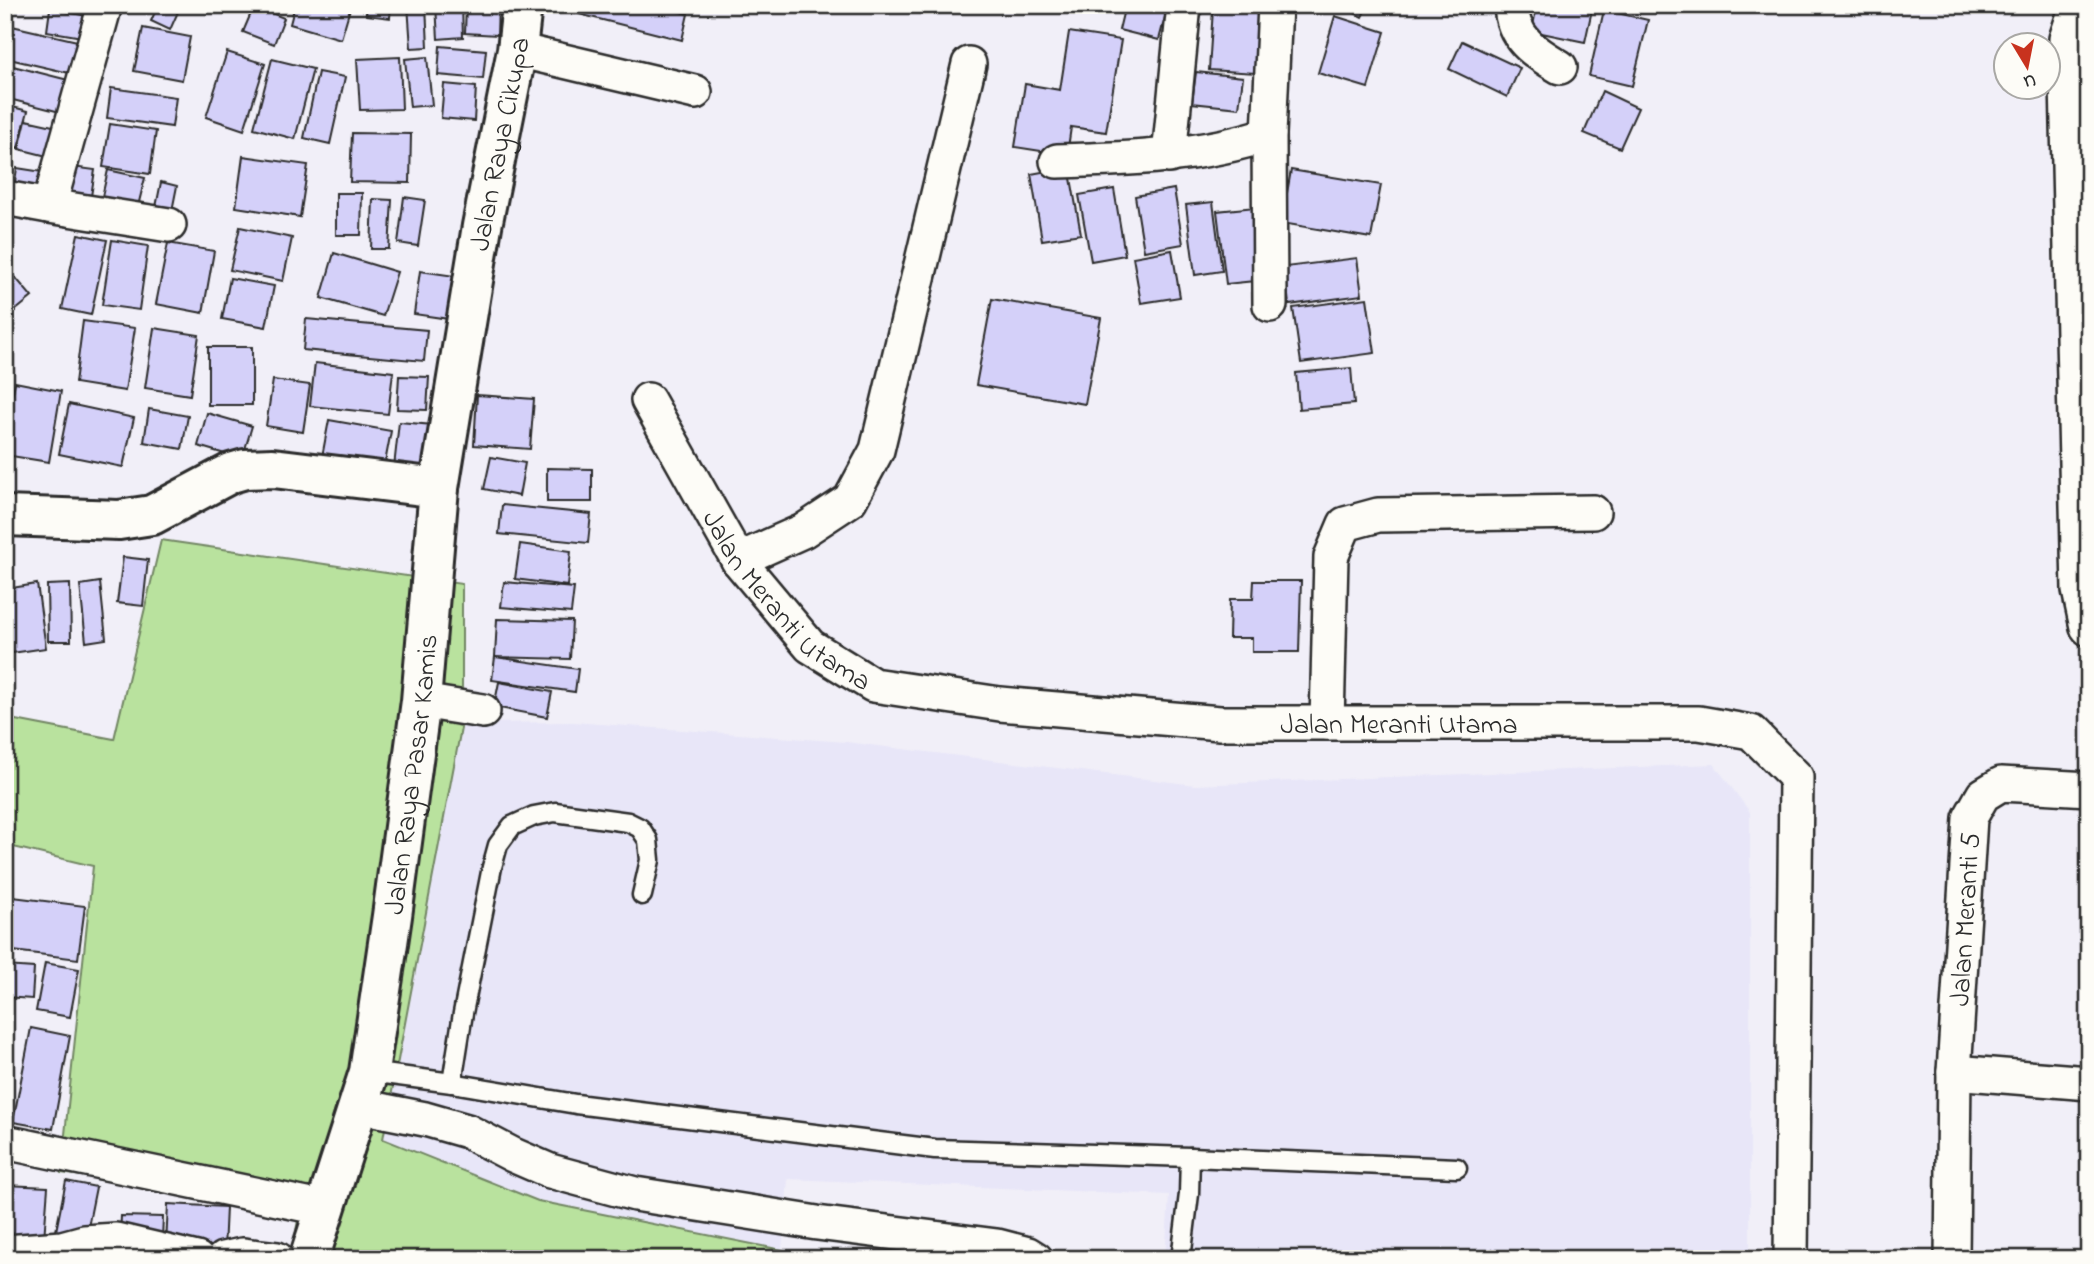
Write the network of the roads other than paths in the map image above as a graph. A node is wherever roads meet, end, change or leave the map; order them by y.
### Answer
1 (105, 5) edge
2 (522, 5) edge
3 (1184, 5) edge
4 (1275, 5) edge
5 (1511, 5) edge
6 (2082, 5) edge
7 (517, 50) junction
8 (969, 64) dead end
9 (1560, 67) dead end
10 (695, 92) dead end
11 (1269, 134) junction
12 (1169, 156) junction
13 (1056, 161) dead end
14 (5, 198) edge
15 (49, 206) junction
16 (169, 225) dead end
17 (2080, 258) edge
18 (474, 283) joint
19 (1270, 305) dead end
20 (648, 400) dead end
21 (439, 488) junction
22 (1593, 512) dead end
23 (5, 516) edge
24 (738, 560) junction
25 (2089, 629) edge
26 (421, 701) junction
27 (483, 711) dead end
28 (1327, 723) junction
29 (2089, 789) edge
30 (642, 895) dead end
31 (1954, 1072) junction
32 (452, 1083) junction
33 (2089, 1083) edge
34 (364, 1089) junction
35 (5, 1142) edge
36 (1190, 1157) junction
37 (1457, 1168) dead end
38 (326, 1209) junction
39 (5, 1252) edge
40 (197, 1259) edge
41 (223, 1259) edge
42 (277, 1259) edge
43 (309, 1259) edge
44 (1037, 1259) edge
45 (1181, 1259) edge
46 (1791, 1259) edge
47 (1952, 1259) edge

1 - 15 street
2 - 7 main road, Jalan Raya Cikupa
3 - 12 street
4 - 11 street
5 - 9 street
6 - 17 street
7 - 10 street
7 - 18 main road, Jalan Raya Cikupa
8 - 24 street
11 - 12 street
11 - 19 street
12 - 13 street
14 - 15 street
15 - 16 street
17 - 25 street
18 - 21 main road, Jalan Raya Pasar Kamis
20 - 24 street, Jalan Meranti Utama
21 - 23 main road
21 - 26 main road, Jalan Raya Pasar Kamis
22 - 28 street
24 - 28 street, Jalan Meranti Utama
26 - 27 street
26 - 34 main road, Jalan Raya Pasar Kamis
28 - 46 street, Jalan Meranti Utama
29 - 31 street, Jalan Meranti 5
30 - 32 lane
31 - 33 street
31 - 47 street, Jalan Meranti 5
32 - 34 lane
32 - 36 lane
34 - 38 main road, Jalan Raya Pasar Kamis
34 - 44 street
35 - 38 street
36 - 37 lane
36 - 45 lane
38 - 43 main road, Jalan Raya Pasar Kamis
39 - 40 street
41 - 42 street

